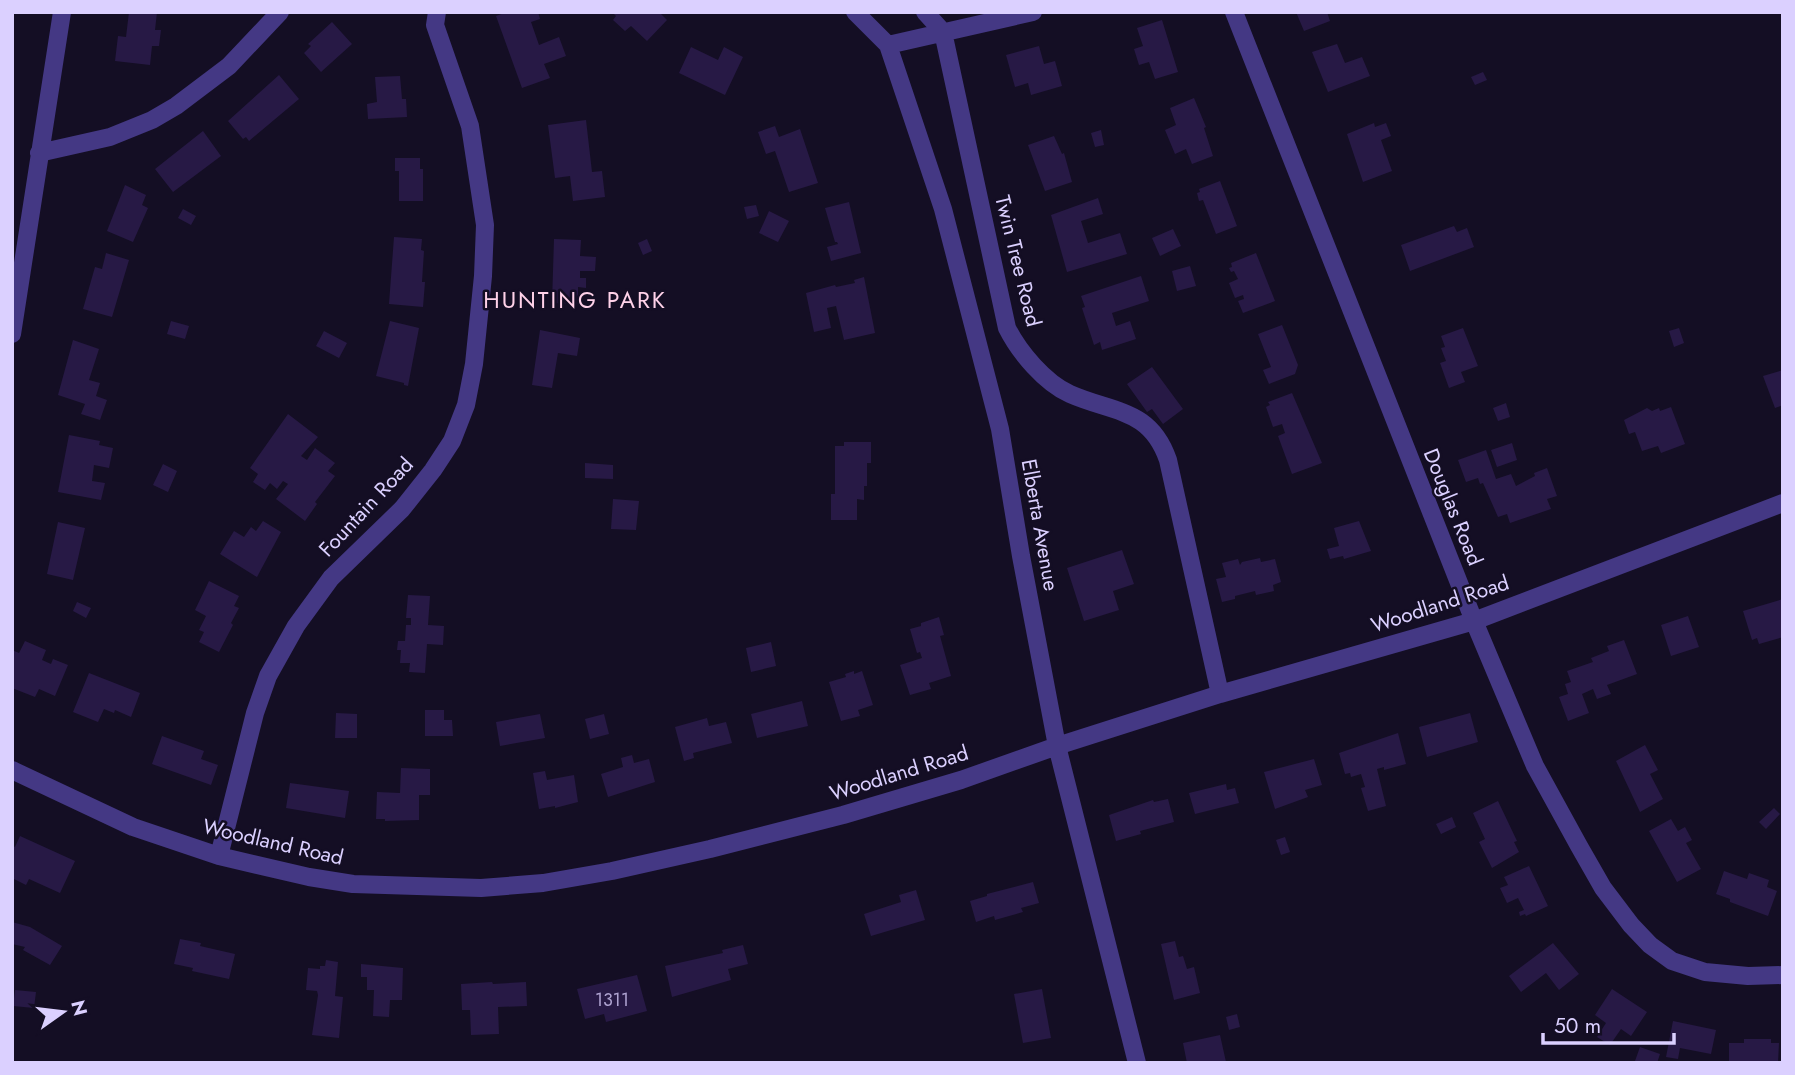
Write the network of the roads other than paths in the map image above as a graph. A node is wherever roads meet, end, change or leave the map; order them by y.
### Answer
1 (62, 12) edge
2 (280, 12) edge
3 (437, 12) edge
4 (855, 12) edge
5 (925, 12) edge
6 (1033, 12) edge
7 (1234, 12) edge
8 (943, 32) junction
9 (888, 45) junction
10 (39, 153) junction
11 (12, 334) edge
12 (1783, 503) edge
13 (1474, 621) junction
14 (1220, 694) junction
15 (1057, 746) junction
16 (12, 770) edge
17 (219, 856) junction
18 (1783, 975) edge
19 (1137, 1063) edge

1 - 10 street
2 - 10 street
3 - 17 street, Fountain Road
4 - 9 street, Elberta Avenue
5 - 8 street, Twin Tree Road
6 - 8 street
7 - 13 street, Douglas Road
8 - 9 street
8 - 14 street, Twin Tree Road
9 - 15 street, Elberta Avenue
10 - 11 street
12 - 13 street, Woodland Road
13 - 14 street, Woodland Road
13 - 18 street, Douglas Road
14 - 15 street, Woodland Road
15 - 17 street, Woodland Road
15 - 19 street, Elberta Avenue
16 - 17 street, Woodland Road

